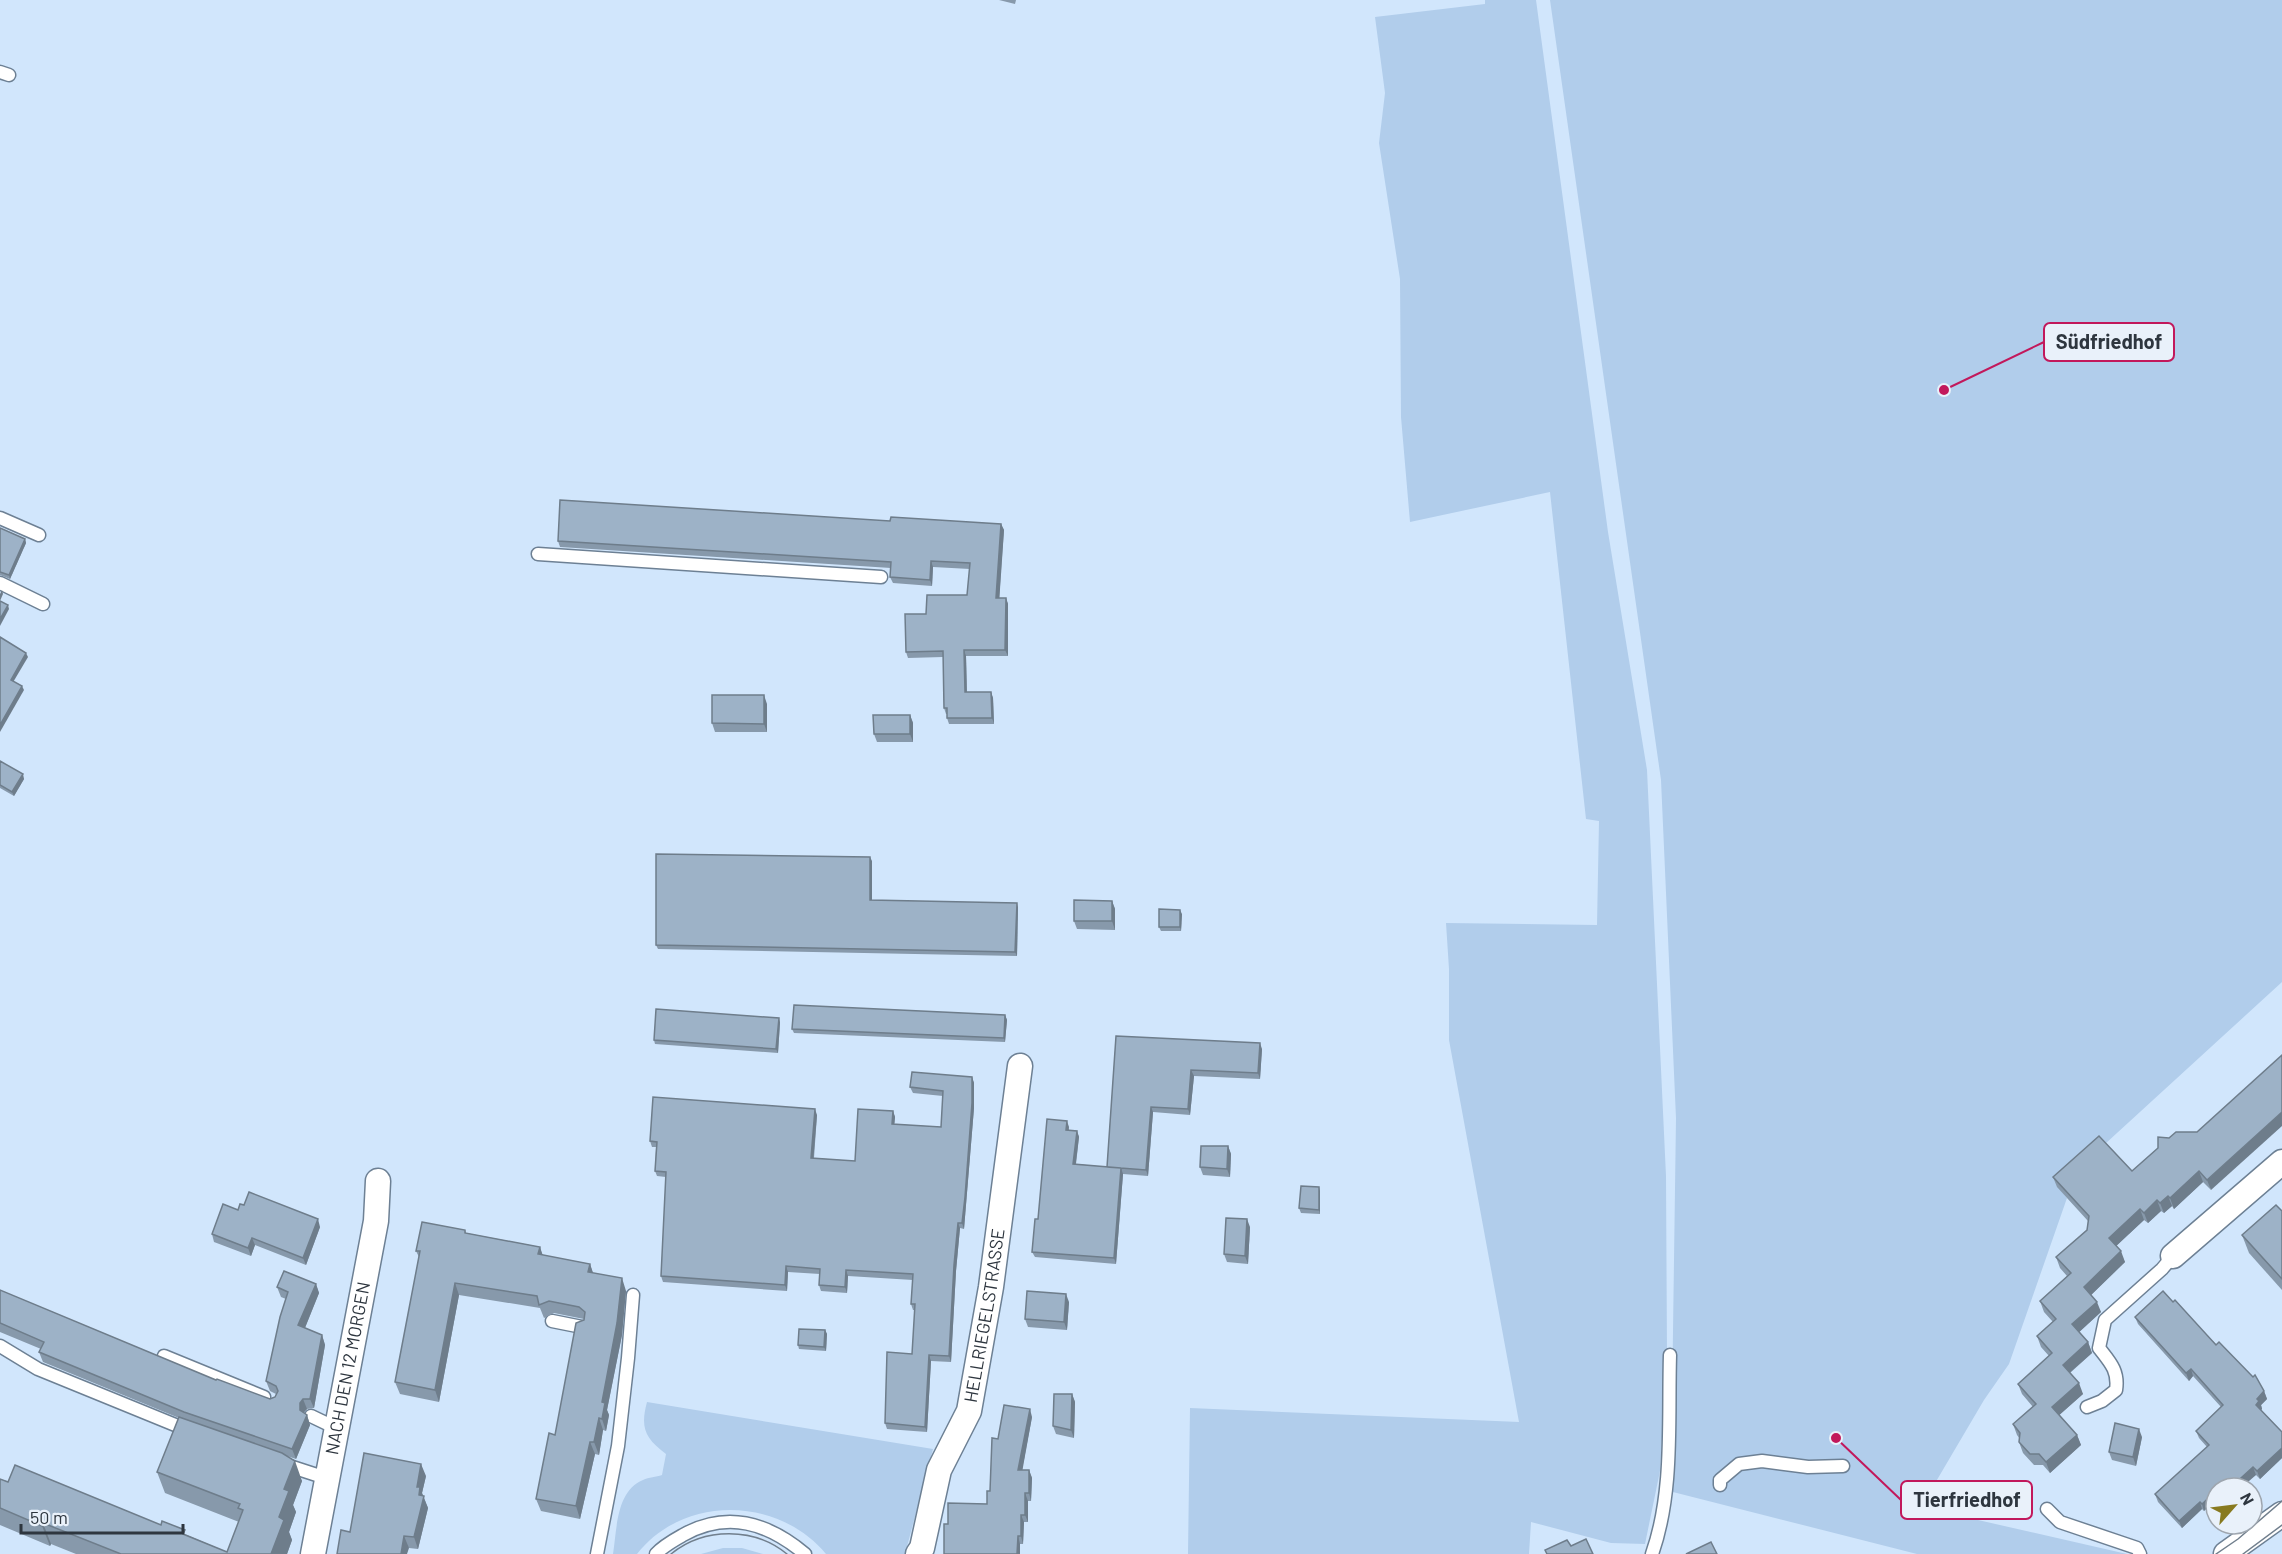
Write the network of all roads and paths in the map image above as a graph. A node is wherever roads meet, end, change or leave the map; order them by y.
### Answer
1 (0, 518) edge
2 (39, 535) dead end
3 (538, 554) dead end
4 (881, 577) dead end
5 (0, 583) edge
6 (43, 604) dead end
7 (1020, 1066) dead end
8 (2282, 1162) edge
9 (378, 1181) dead end
10 (2173, 1256) joint
11 (633, 1295) dead end
12 (552, 1321) dead end
13 (582, 1327) edge
14 (0, 1346) edge
15 (1670, 1354) dead end
16 (164, 1356) edge
17 (273, 1401) edge
18 (2087, 1407) dead end
19 (311, 1416) dead end
20 (336, 1428) junction
21 (207, 1437) edge
22 (273, 1461) edge
23 (1843, 1466) dead end
24 (326, 1478) junction
25 (1720, 1485) dead end
26 (2047, 1509) dead end
27 (2282, 1514) edge
28 (313, 1554) edge
29 (597, 1554) edge
30 (656, 1554) edge
31 (805, 1554) edge
32 (918, 1554) edge
33 (1652, 1554) edge
34 (2140, 1554) edge
35 (2226, 1554) edge

1 - 2 lane
3 - 4 lane
5 - 6 lane
7 - 32 street, HELLRIEGELSTRASSE
8 - 10 street
9 - 20 street, NACH DEN 12 MORGEN
10 - 18 lane
11 - 29 lane
12 - 13 lane
14 - 21 lane
15 - 33 lane
16 - 17 lane
19 - 20 lane
20 - 24 street, NACH DEN 12 MORGEN
22 - 24 lane
23 - 25 lane
24 - 28 street, NACH DEN 12 MORGEN
26 - 34 lane
27 - 35 street
30 - 31 lane

